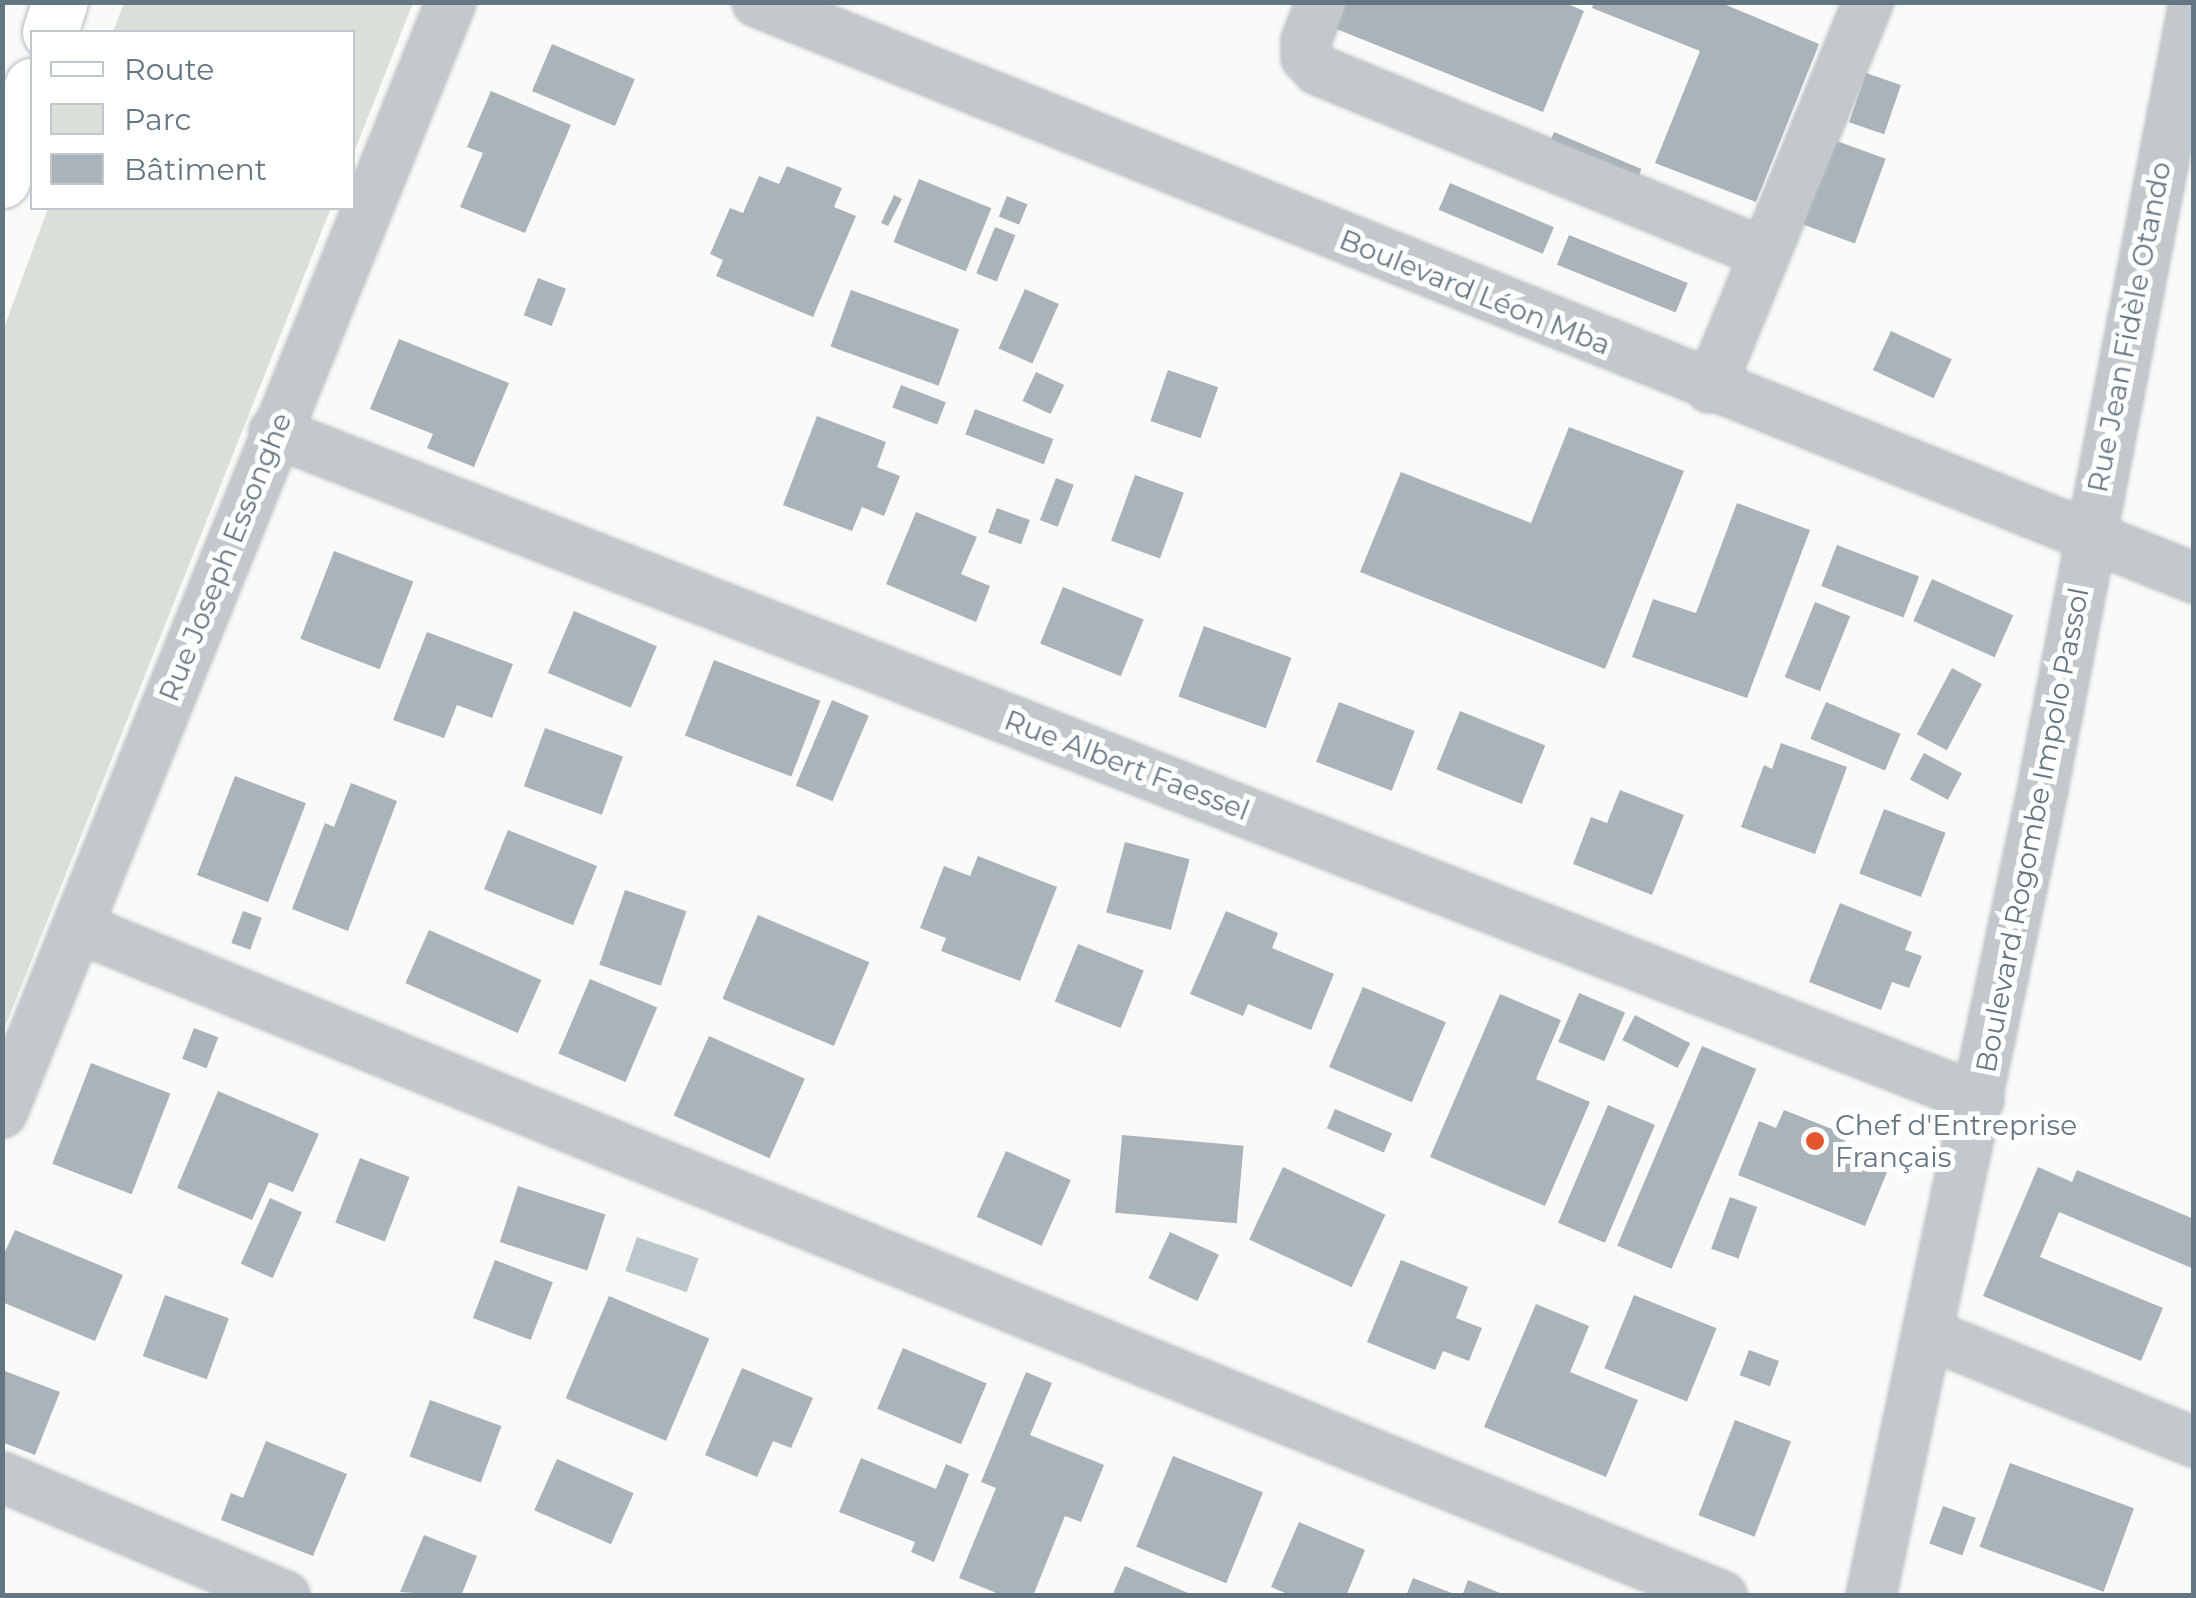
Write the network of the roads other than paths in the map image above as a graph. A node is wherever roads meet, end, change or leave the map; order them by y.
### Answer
1 (60, 2) edge
2 (451, 2) edge
3 (757, 2) edge
4 (1322, 2) edge
5 (1868, 2) edge
6 (2194, 3) edge
7 (51, 30) edge
8 (30, 92) edge
9 (2, 180) edge
10 (1764, 253) junction
11 (1710, 388) junction
12 (274, 432) junction
13 (2089, 533) junction
14 (2194, 578) edge
15 (79, 928) junction
16 (1980, 1099) junction
17 (2, 1113) edge
18 (1929, 1334) junction
19 (2194, 1442) edge
20 (2, 1477) edge
21 (285, 1596) edge
22 (1722, 1596) edge
23 (1871, 1596) edge

1 - 7 main road
2 - 12 street, Rue Joseph Essonghe
3 - 11 street, Boulevard Léon Mba
4 - 10 street
5 - 10 street
6 - 13 street, Rue Jean Fidèle Otando
8 - 9 main road
10 - 11 street
11 - 13 street, Boulevard Léon Mba
12 - 15 street, Rue Joseph Essonghe
12 - 16 street, Rue Albert Faessel
13 - 14 street, Boulevard Léon Mba
13 - 16 street, Boulevard Rogombe Impolo Passol
15 - 17 street, Rue Joseph Essonghe
15 - 22 street
16 - 18 street, Boulevard Rogombe Impolo Passol
18 - 19 street
18 - 23 street, Boulevard Rogombe Impolo Passol
20 - 21 street

